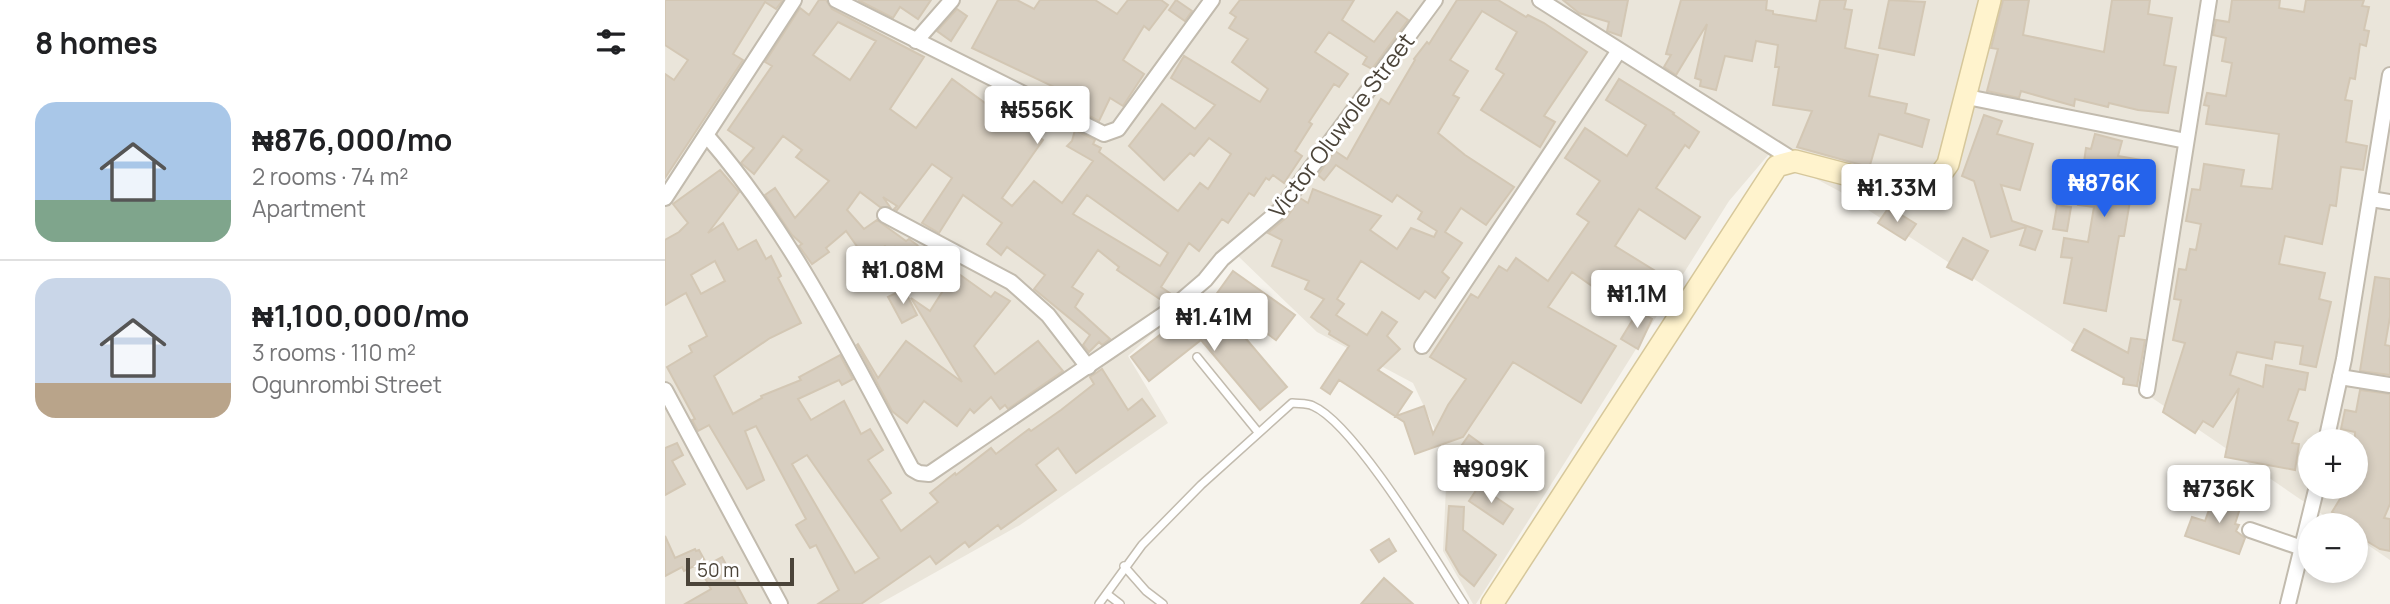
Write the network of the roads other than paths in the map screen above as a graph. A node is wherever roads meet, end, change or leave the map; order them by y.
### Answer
1 (794, 0) edge
2 (836, 0) edge
3 (952, 0) edge
4 (1435, 0) edge
5 (1540, 0) edge
6 (1990, 0) edge
7 (2209, 0) edge
8 (1205, 2) edge
9 (916, 41) junction
10 (1618, 52) junction
11 (2390, 75) edge
12 (1967, 97) junction
13 (707, 136) junction
14 (2186, 141) junction
15 (1795, 161) junction
16 (665, 198) edge
17 (2371, 199) junction
18 (2390, 202) edge
19 (885, 215) dead end
20 (1422, 346) dead end
21 (1197, 358) dead end
22 (1088, 367) junction
23 (2340, 377) junction
24 (2390, 384) edge
25 (665, 390) edge
26 (2147, 390) dead end
27 (2329, 429) edge
28 (1258, 432) junction
29 (2250, 530) dead end
30 (2298, 547) edge
31 (2298, 564) edge
32 (1124, 566) junction
33 (1107, 594) junction
34 (780, 604) edge
35 (1098, 604) edge
36 (1120, 604) edge
37 (1163, 604) edge
38 (1464, 604) edge
39 (1492, 604) edge
40 (2288, 604) edge

1 - 13 street
2 - 9 street
3 - 9 street
4 - 22 street, Victor Oluwole Street
5 - 10 street
6 - 12 street
7 - 14 street
8 - 9 street
10 - 15 street
10 - 20 street
11 - 17 street
12 - 14 street
12 - 15 street
13 - 16 street
13 - 22 street, Victor Oluwole Street
14 - 26 street
15 - 39 street
17 - 18 street
17 - 23 street
19 - 22 street
21 - 28 lane
23 - 24 street
23 - 27 street
25 - 34 street
28 - 32 lane
28 - 38 lane
29 - 30 street
31 - 40 street
32 - 33 lane
32 - 37 lane
33 - 35 lane
33 - 36 lane

